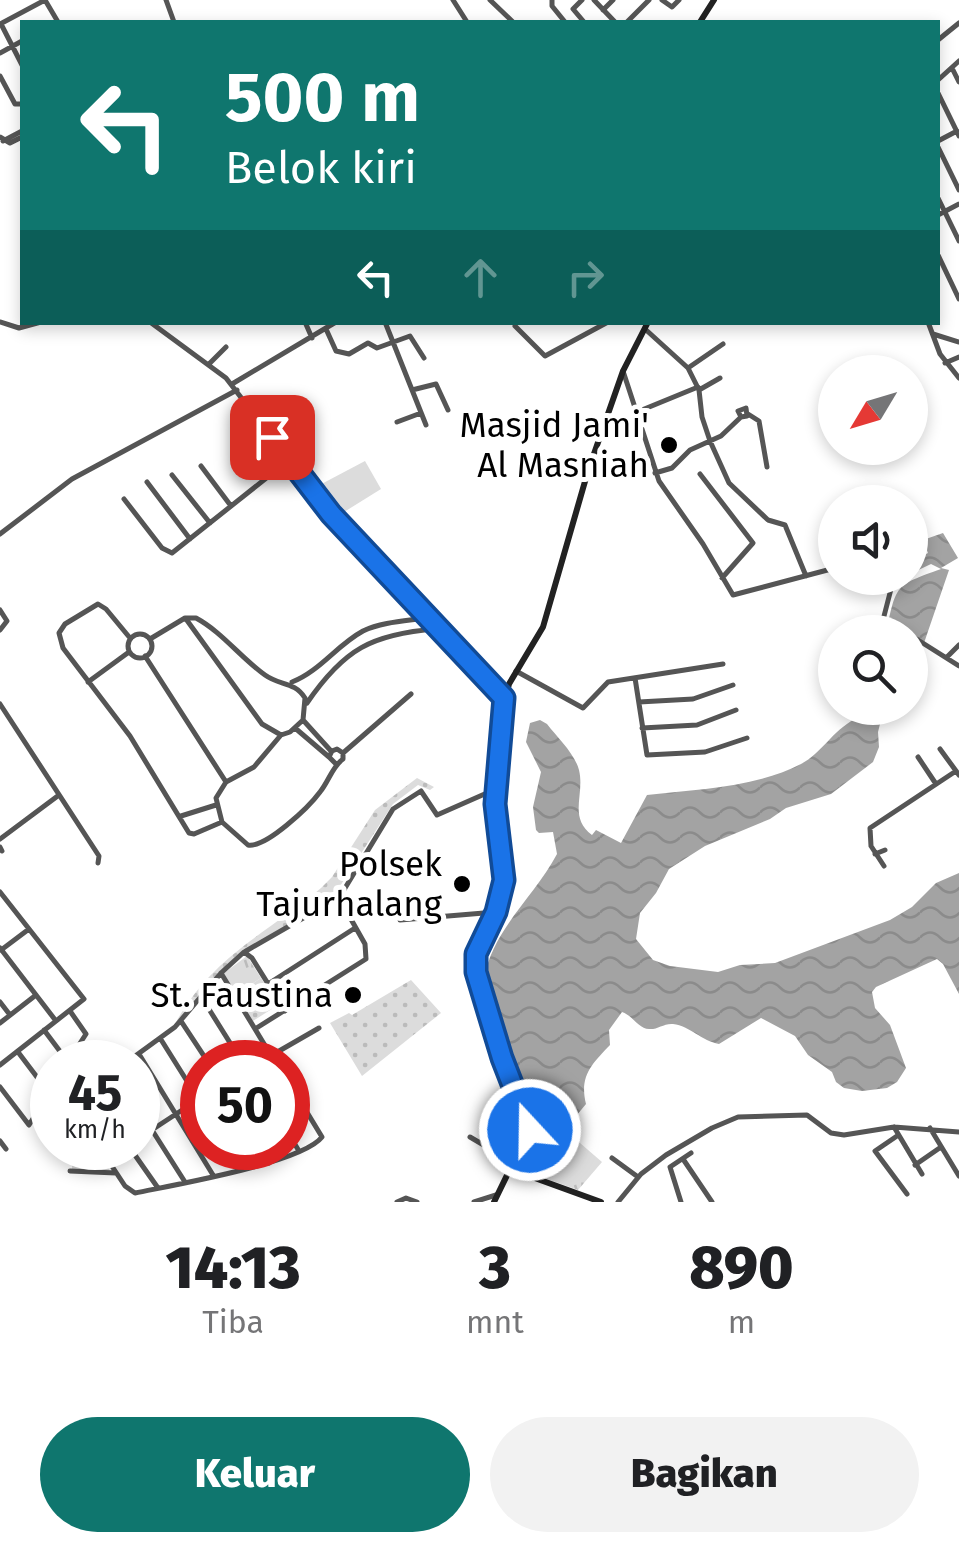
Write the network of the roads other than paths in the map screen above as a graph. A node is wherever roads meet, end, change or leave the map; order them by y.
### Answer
1 (490, 0) edge
2 (582, 0) edge
3 (594, 0) edge
4 (613, 0) edge
5 (649, 0) edge
6 (662, 0) edge
7 (679, 0) edge
8 (604, 10) junction
9 (57, 20) edge
10 (511, 20) edge
11 (582, 20) edge
12 (614, 20) edge
13 (630, 20) edge
14 (0, 23) edge
15 (20, 42) edge
16 (13, 46) junction
17 (0, 53) edge
18 (20, 61) edge
19 (959, 62) edge
20 (952, 68) junction
21 (0, 76) edge
22 (940, 78) edge
23 (959, 82) edge
24 (940, 97) edge
25 (20, 104) edge
26 (958, 133) edge
27 (940, 148) edge
28 (959, 190) edge
29 (959, 204) edge
30 (941, 213) edge
31 (959, 241) edge
32 (940, 259) edge
33 (959, 299) edge
34 (0, 322) edge
35 (30, 325) edge
36 (154, 325) edge
37 (306, 325) edge
38 (332, 325) edge
39 (385, 325) edge
40 (602, 325) edge
41 (929, 325) edge
42 (515, 326) dead end
43 (647, 326) edge
44 (326, 329) junction
45 (932, 334) junction
46 (312, 338) junction
47 (959, 342) edge
48 (393, 343) junction
49 (723, 344) dead end
50 (226, 347) dead end
51 (959, 357) edge
52 (424, 358) dead end
53 (945, 362) junction
54 (210, 364) junction
55 (688, 368) junction
56 (623, 371) junction
57 (720, 378) dead end
58 (959, 378) edge
59 (234, 387) junction
60 (698, 389) junction
61 (412, 390) junction
62 (448, 410) dead end
63 (637, 412) junction
64 (421, 413) junction
65 (397, 422) dead end
66 (426, 424) dead end
67 (710, 441) junction
68 (289, 460) junction
69 (201, 466) dead end
70 (767, 466) dead end
71 (655, 473) junction
72 (172, 474) dead end
73 (700, 474) dead end
74 (146, 482) dead end
75 (729, 483) junction
76 (714, 490) junction
77 (124, 498) dead end
78 (232, 506) junction
79 (210, 523) junction
80 (0, 534) edge
81 (190, 539) junction
82 (818, 573) edge
83 (806, 576) junction
84 (722, 578) junction
85 (0, 610) edge
86 (185, 618) junction
87 (426, 618) junction
88 (436, 629) junction
89 (0, 630) edge
90 (130, 638) junction
91 (150, 639) junction
92 (928, 644) edge
93 (959, 645) edge
94 (130, 652) junction
95 (146, 656) junction
96 (947, 657) junction
97 (723, 664) dead end
98 (959, 666) edge
99 (516, 671) junction
100 (635, 678) junction
101 (88, 682) junction
102 (289, 683) junction
103 (734, 685) dead end
104 (411, 694) dead end
105 (504, 698) junction
106 (639, 702) junction
107 (0, 704) edge
108 (307, 704) junction
109 (736, 710) dead end
110 (304, 720) junction
111 (295, 728) junction
112 (642, 728) junction
113 (281, 734) junction
114 (747, 738) dead end
115 (940, 749) dead end
116 (343, 753) junction
117 (330, 754) junction
118 (918, 757) dead end
119 (336, 764) junction
120 (958, 773) edge
121 (226, 782) junction
122 (936, 784) junction
123 (496, 789) junction
124 (59, 794) junction
125 (216, 804) junction
126 (182, 816) junction
127 (222, 822) junction
128 (0, 839) edge
129 (885, 850) dead end
130 (875, 854) junction
131 (98, 864) dead end
132 (884, 866) dead end
133 (0, 892) edge
134 (339, 898) junction
135 (496, 912) junction
136 (400, 920) dead end
137 (355, 928) junction
138 (29, 929) junction
139 (1, 949) edge
140 (246, 951) junction
141 (221, 973) junction
142 (268, 984) junction
143 (36, 995) junction
144 (202, 998) junction
145 (0, 1002) edge
146 (70, 1011) junction
147 (285, 1011) junction
148 (10, 1015) junction
149 (56, 1022) junction
150 (181, 1022) junction
151 (0, 1023) edge
152 (319, 1028) dead end
153 (254, 1029) junction
154 (44, 1030) junction
155 (160, 1038) junction
156 (157, 1040) edge
157 (193, 1040) edge
158 (228, 1040) edge
159 (261, 1040) edge
160 (302, 1040) edge
161 (18, 1051) junction
162 (0, 1064) edge
163 (30, 1065) edge
164 (180, 1068) edge
165 (0, 1088) edge
166 (160, 1090) edge
167 (180, 1112) edge
168 (175, 1115) junction
169 (310, 1117) edge
170 (30, 1122) edge
171 (160, 1125) edge
172 (894, 1126) junction
173 (930, 1128) junction
174 (959, 1132) edge
175 (897, 1136) junction
176 (470, 1137) dead end
177 (0, 1141) edge
178 (160, 1143) edge
179 (310, 1146) edge
180 (941, 1148) junction
181 (6, 1149) dead end
182 (691, 1153) dead end
183 (612, 1158) dead end
184 (683, 1159) junction
185 (915, 1165) junction
186 (512, 1166) junction
187 (114, 1170) edge
188 (144, 1170) edge
189 (234, 1170) edge
190 (70, 1171) dead end
191 (116, 1173) junction
192 (922, 1174) dead end
193 (214, 1175) junction
194 (959, 1176) edge
195 (638, 1177) junction
196 (185, 1182) junction
197 (158, 1188) junction
198 (906, 1194) dead end
199 (495, 1199) edge
200 (397, 1202) edge
201 (417, 1202) edge
202 (474, 1202) edge
203 (601, 1202) edge
204 (618, 1202) edge
205 (681, 1202) edge
206 (711, 1202) edge

1 - 10 street
2 - 11 street
3 - 8 street
4 - 8 street
5 - 13 street
6 - 7 street
8 - 12 street
9 - 14 street
14 - 16 street
15 - 16 street
16 - 17 street
16 - 18 street
19 - 20 street
20 - 22 street
20 - 23 street
21 - 25 street
24 - 26 street
27 - 28 street
29 - 30 street
30 - 31 street
32 - 33 street
34 - 35 street
36 - 54 street
37 - 46 street
38 - 44 street
39 - 48 street
40 - 42 street
41 - 45 street
43 - 55 street
43 - 56 main road
44 - 46 street
44 - 48 street
45 - 47 street
45 - 53 street
46 - 59 street
48 - 52 street
48 - 61 street
49 - 55 street
50 - 54 street
51 - 53 street
53 - 58 street
54 - 59 street
55 - 60 street
56 - 63 street
56 - 99 main road
57 - 60 street
59 - 68 street
59 - 80 street
60 - 63 street
60 - 67 street
61 - 62 street
61 - 64 street
63 - 71 street
64 - 65 street
64 - 66 street
67 - 70 street
67 - 71 street
67 - 75 street
68 - 78 street
68 - 87 street
69 - 78 street
71 - 84 street
72 - 79 street
73 - 76 street
74 - 81 street
75 - 76 street
75 - 83 street
76 - 84 street
77 - 81 street
78 - 79 street
79 - 81 street
82 - 83 street
83 - 84 street
85 - 89 street
86 - 91 street
86 - 102 street
86 - 113 street
87 - 88 street
87 - 102 street
88 - 105 street
88 - 108 street
90 - 91 street
90 - 94 street
90 - 101 street
91 - 95 street
92 - 96 street
93 - 96 street
94 - 95 street
94 - 101 street
95 - 121 street
96 - 98 street
97 - 100 street
99 - 100 street
99 - 105 main road
100 - 106 street
101 - 126 street
102 - 108 street
103 - 106 street
104 - 116 street
105 - 123 main road
106 - 112 street
107 - 124 street
108 - 110 street
109 - 112 street
110 - 111 street
110 - 117 street
111 - 113 street
111 - 117 street
112 - 114 street
113 - 121 street
115 - 120 street
116 - 117 street
116 - 119 street
117 - 119 street
118 - 122 street
119 - 127 street
120 - 122 street
121 - 125 street
122 - 130 street
123 - 134 street
123 - 135 main road
124 - 128 street
124 - 131 street
125 - 126 street
125 - 127 street
126 - 127 street
129 - 130 street
130 - 132 street
133 - 138 street
134 - 137 street
134 - 140 street
135 - 136 street
135 - 186 main road
137 - 142 street
137 - 147 street
138 - 139 street
138 - 146 street
139 - 143 street
140 - 141 street
140 - 142 street
141 - 144 street
141 - 153 street
142 - 147 street
143 - 148 street
143 - 149 street
144 - 150 street
144 - 158 street
145 - 148 street
146 - 149 street
146 - 154 street
147 - 153 street
148 - 151 street
149 - 154 street
150 - 155 street
150 - 157 street
152 - 160 street
153 - 159 street
154 - 161 street
155 - 156 street
155 - 164 street
161 - 162 street
161 - 163 street
165 - 170 street
166 - 168 street
167 - 168 street
168 - 171 street
168 - 193 street
169 - 179 street
172 - 173 street
172 - 175 street
172 - 195 street
173 - 174 street
173 - 180 street
175 - 185 street
175 - 198 street
176 - 186 street
177 - 181 street
178 - 196 street
180 - 185 street
180 - 194 street
182 - 184 street
183 - 195 street
184 - 205 street
184 - 206 street
185 - 192 street
186 - 199 main road
186 - 203 main road
187 - 191 street
188 - 197 street
189 - 193 street
190 - 191 street
191 - 197 street
193 - 196 street
195 - 204 street
196 - 197 street
199 - 202 street
200 - 201 street

